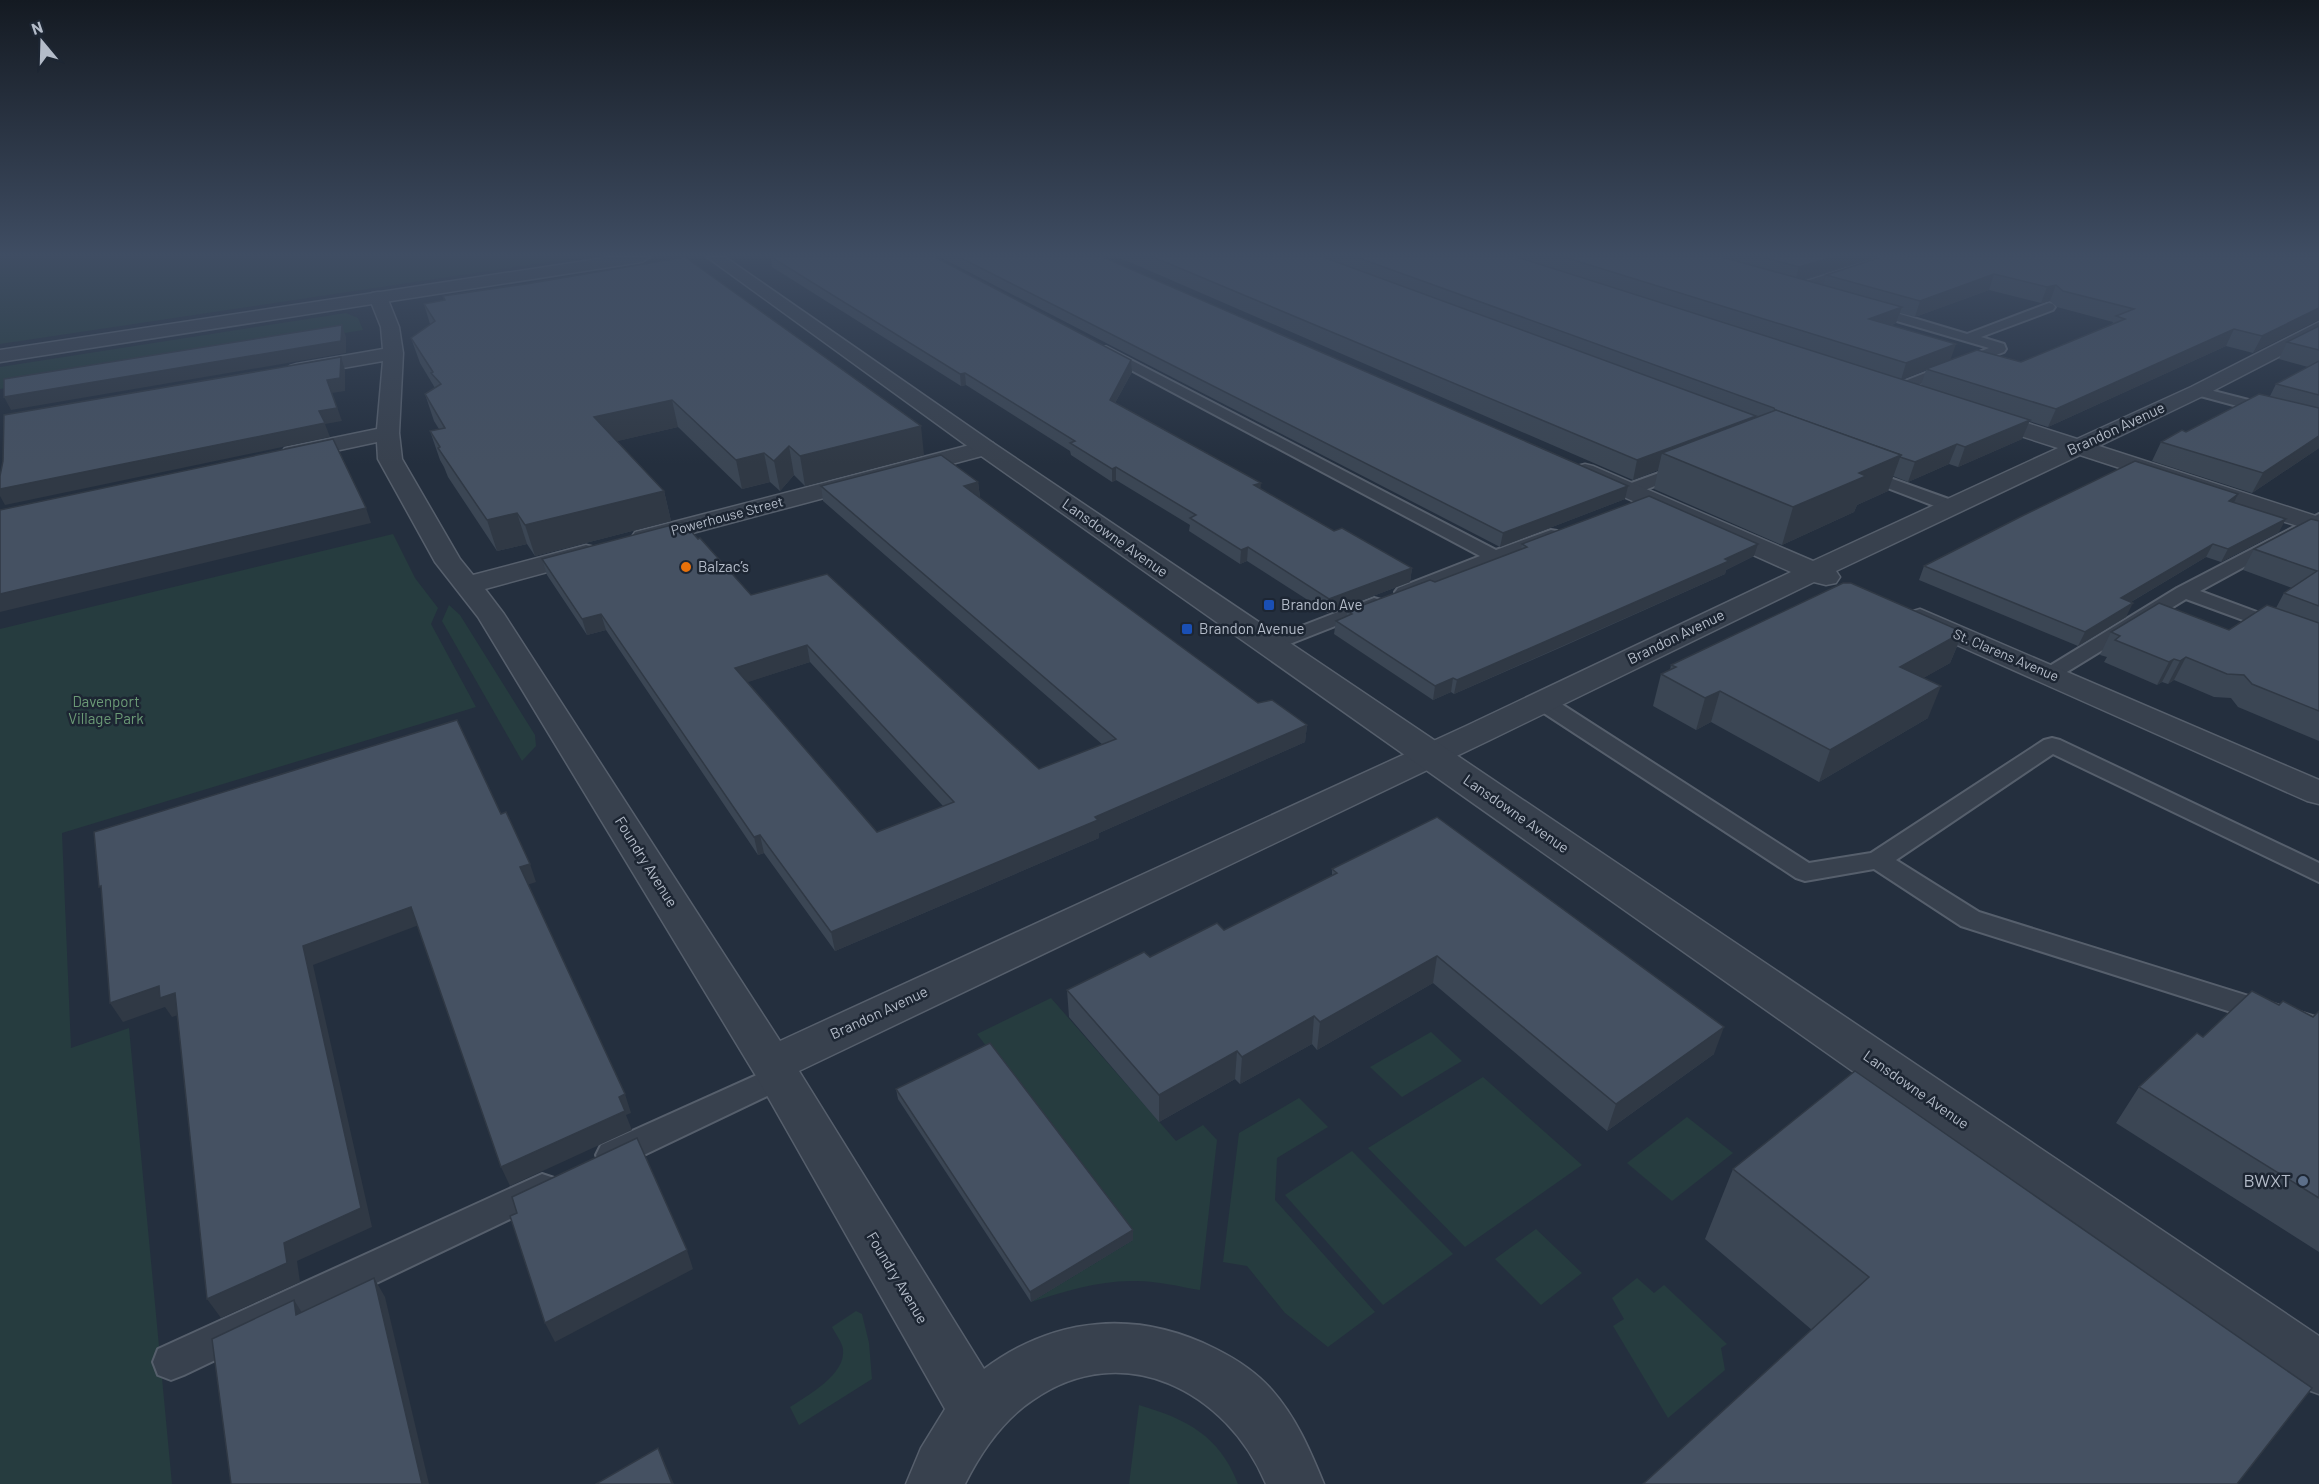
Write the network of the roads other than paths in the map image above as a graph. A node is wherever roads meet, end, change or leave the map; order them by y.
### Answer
1 (191, 326) edge
2 (390, 326) edge
3 (813, 326) edge
4 (1932, 326) edge
5 (1998, 326) edge
6 (2319, 328) edge
7 (1970, 337) junction
8 (1090, 342) edge
9 (393, 353) junction
10 (0, 356) edge
11 (283, 372) edge
12 (1874, 381) edge
13 (1897, 388) junction
14 (2198, 391) junction
15 (1930, 399) edge
16 (1963, 410) edge
17 (2319, 423) edge
18 (388, 433) junction
19 (2077, 447) junction
20 (985, 448) junction
21 (267, 458) edge
22 (1564, 462) edge
23 (1701, 462) edge
24 (1850, 468) edge
25 (1633, 499) junction
26 (1951, 506) junction
27 (2317, 522) edge
28 (1568, 529) edge
29 (1495, 556) junction
30 (1813, 572) junction
31 (469, 585) junction
32 (1853, 589) edge
33 (2184, 592) junction
34 (1897, 608) edge
35 (2319, 642) edge
36 (1270, 645) junction
37 (2050, 674) junction
38 (1541, 701) junction
39 (1429, 755) junction
40 (2319, 793) edge
41 (1878, 860) junction
42 (2319, 873) edge
43 (2319, 1029) edge
44 (775, 1071) junction
45 (171, 1362) dead end
46 (2319, 1368) edge
47 (978, 1412) junction
48 (935, 1484) edge
49 (1295, 1484) edge

1 - 10 street
2 - 9 street, Foundry Avenue
3 - 20 street, Lansdowne Avenue
4 - 7 lane
5 - 7 lane
6 - 14 street, Brandon Avenue
7 - 13 lane
8 - 29 lane
9 - 11 street
9 - 18 street, Foundry Avenue
12 - 13 street
13 - 15 street
14 - 17 lane
14 - 19 street, Brandon Avenue
16 - 19 street
18 - 21 street
18 - 31 street, Foundry Avenue
19 - 26 street, Brandon Avenue
19 - 27 street
20 - 31 street, Powerhouse Street
20 - 36 street, Lansdowne Avenue
22 - 25 street
23 - 25 lane
24 - 26 lane
25 - 30 street
26 - 30 street, Brandon Avenue
27 - 33 lane
28 - 29 lane
29 - 36 lane
30 - 32 street
30 - 38 street, Brandon Avenue
31 - 44 street, Foundry Avenue
33 - 35 lane
33 - 37 lane
34 - 37 street, St. Clarens Avenue
36 - 39 street, Lansdowne Avenue
37 - 40 street, St. Clarens Avenue
38 - 39 street, Brandon Avenue
38 - 41 lane
39 - 44 street, Brandon Avenue
39 - 46 street, Lansdowne Avenue
41 - 42 lane
41 - 43 lane
44 - 45 lane
44 - 47 street, Foundry Avenue
47 - 48 street
47 - 49 street

